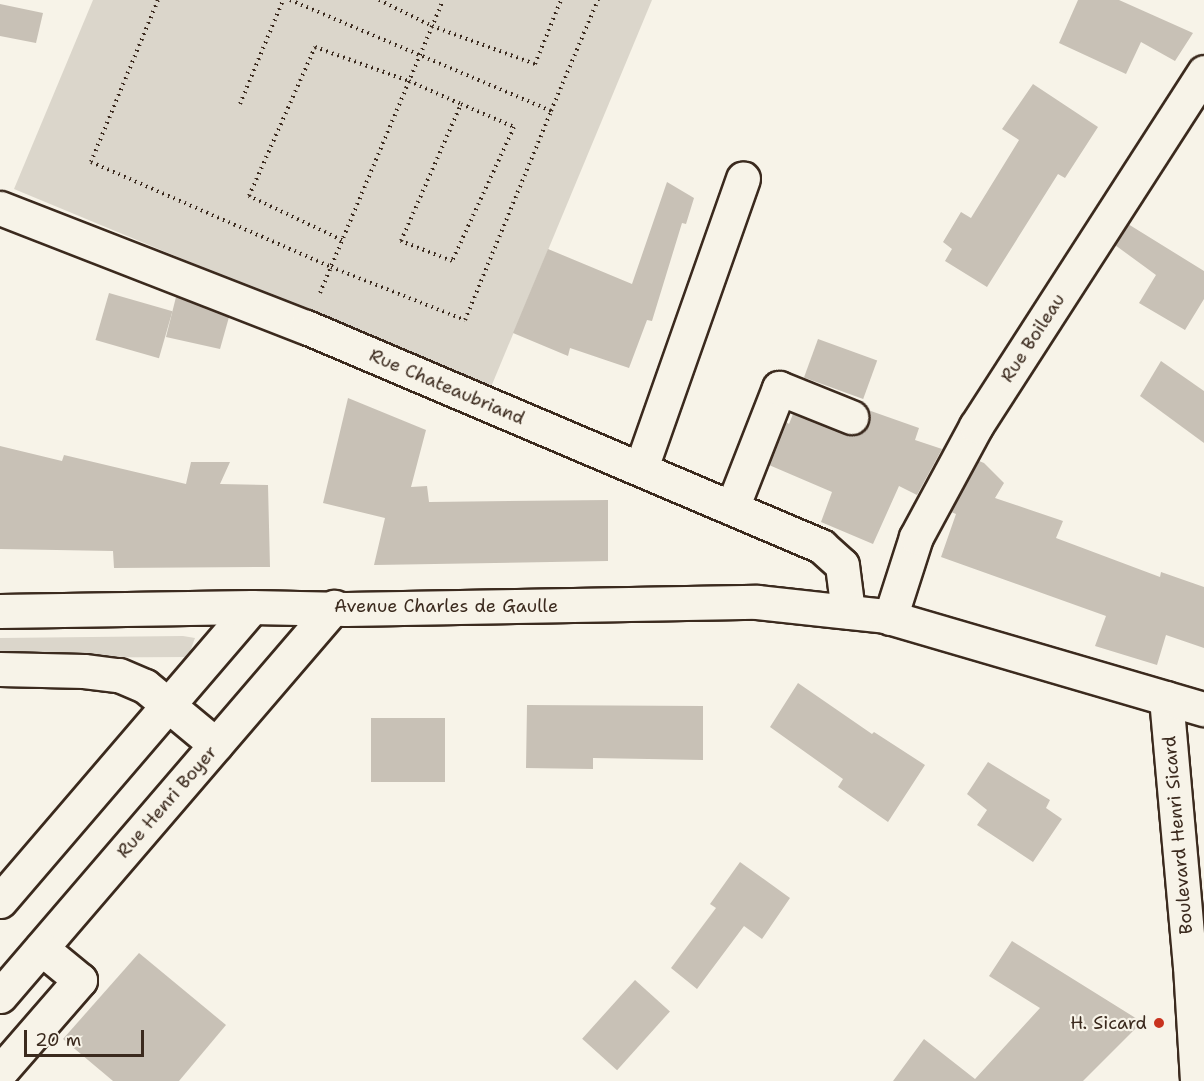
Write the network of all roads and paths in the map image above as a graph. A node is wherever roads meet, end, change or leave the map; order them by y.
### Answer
1 (158, 0) edge
2 (283, 0) edge
3 (290, 0) edge
4 (380, 0) edge
5 (443, 0) edge
6 (561, 0) edge
7 (598, 0) edge
8 (432, 26) junction
9 (420, 55) junction
10 (1204, 72) edge
11 (409, 81) junction
12 (240, 104) dead end
13 (461, 104) junction
14 (551, 111) junction
15 (743, 178) dead end
16 (0, 208) edge
17 (342, 240) junction
18 (331, 267) junction
19 (306, 327) junction
20 (851, 417) dead end
21 (641, 468) junction
22 (732, 508) junction
23 (252, 607) junction
24 (334, 608) junction
25 (0, 611) edge
26 (848, 612) junction
27 (890, 618) junction
28 (0, 669) edge
29 (1166, 698) junction
30 (168, 705) junction
31 (1204, 709) edge
32 (216, 745) junction
33 (0, 901) edge
34 (41, 948) junction
35 (0, 996) edge
36 (0, 1072) edge
37 (1197, 1081) edge

1 - 18 path
2 - 12 path
3 - 9 path
4 - 8 path
5 - 8 path
6 - 8 path
7 - 14 path
8 - 9 path
9 - 11 path
9 - 14 path
10 - 27 street, Rue Boileau
11 - 13 path
11 - 17 path
11 - 17 path
13 - 13 path
14 - 18 path
15 - 21 street
16 - 19 street, Rue Chateaubriand
17 - 18 path
18 - 19 path
19 - 21 street, Rue Chateaubriand
20 - 22 street
21 - 22 street, Rue Chateaubriand
22 - 26 street, Rue Chateaubriand
23 - 24 street, Avenue Charles de Gaulle
23 - 25 street, Avenue Charles de Gaulle
23 - 30 street
24 - 26 street, Avenue Charles de Gaulle
24 - 32 street, Rue Henri Boyer
26 - 27 street, Avenue Charles de Gaulle
27 - 29 street, Avenue Charles de Gaulle
28 - 30 street
29 - 31 street, Avenue Charles de Gaulle
29 - 37 street, Boulevard Henri Sicard
30 - 32 street
30 - 33 street
32 - 34 street, Rue Henri Boyer
34 - 35 street, Rue Henri Boyer
34 - 36 street

